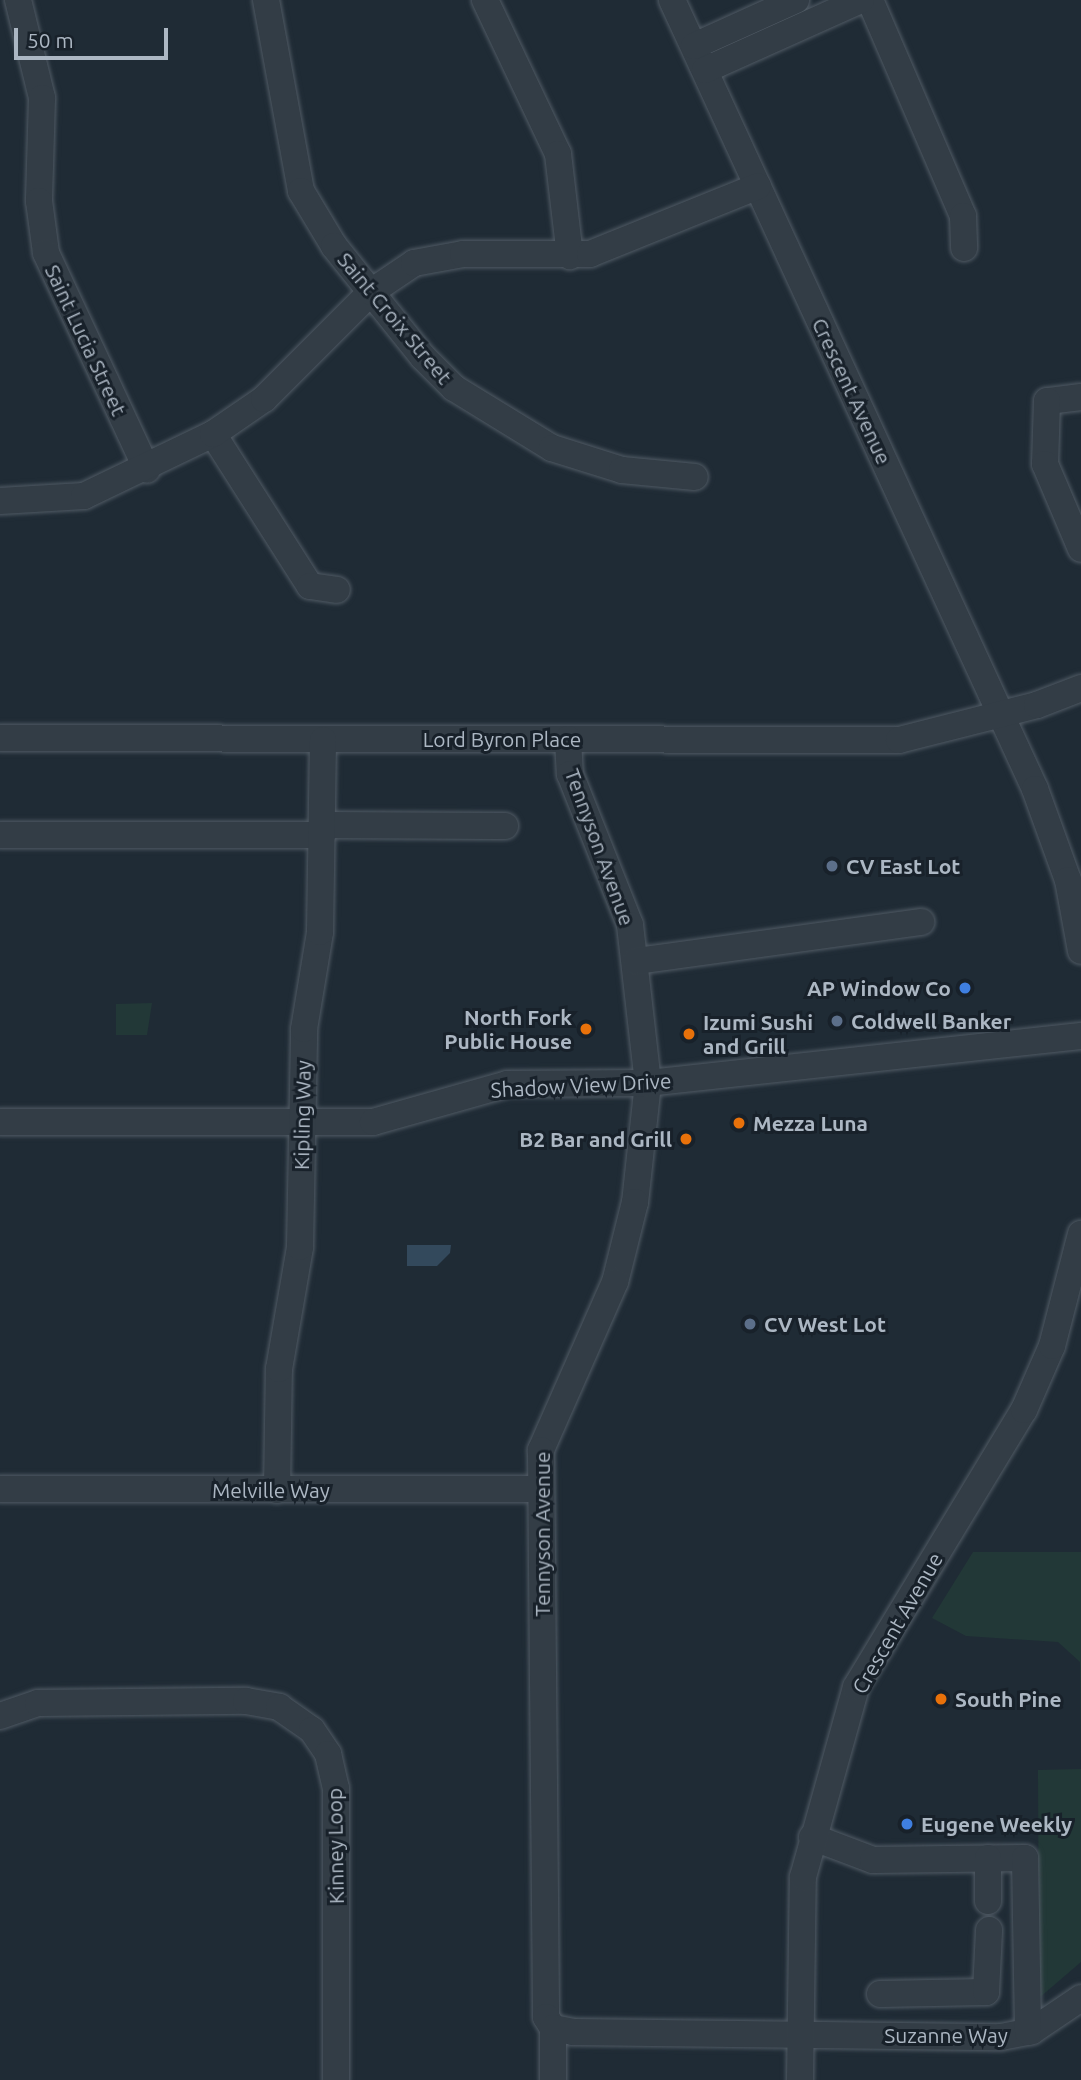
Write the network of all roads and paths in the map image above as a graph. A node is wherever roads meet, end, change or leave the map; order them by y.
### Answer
1 (19, 0) edge
2 (266, 0) edge
3 (485, 0) edge
4 (673, 0) edge
5 (861, 0) edge
6 (870, 0) edge
7 (786, 4) edge
8 (787, 33) junction
9 (699, 58) junction
10 (758, 186) junction
11 (964, 248) dead end
12 (570, 256) junction
13 (371, 292) junction
14 (1081, 397) edge
15 (213, 434) junction
16 (147, 470) junction
17 (695, 477) dead end
18 (0, 501) edge
19 (1081, 549) edge
20 (337, 590) dead end
21 (1081, 672) edge
22 (1081, 688) edge
23 (1012, 708) junction
24 (0, 738) edge
25 (568, 739) junction
26 (323, 740) junction
27 (505, 826) dead end
28 (322, 830) junction
29 (0, 835) edge
30 (921, 922) dead end
31 (1081, 951) edge
32 (636, 961) junction
33 (1081, 1036) edge
34 (648, 1083) junction
35 (0, 1122) edge
36 (301, 1122) junction
37 (1081, 1234) edge
38 (0, 1489) edge
39 (541, 1489) junction
40 (277, 1490) junction
41 (0, 1716) edge
42 (812, 1837) junction
43 (988, 1858) junction
44 (988, 1901) dead end
45 (989, 1930) dead end
46 (880, 1994) dead end
47 (1081, 1998) edge
48 (553, 2028) junction
49 (1028, 2032) junction
50 (800, 2034) junction
51 (336, 2080) edge
52 (553, 2080) edge
53 (800, 2080) edge

1 - 16 street, Saint Lucia Street
2 - 13 street, Saint Croix Street
3 - 12 street
4 - 9 street, Crescent Avenue
5 - 8 street
6 - 11 street
7 - 8 street
7 - 9 street
8 - 9 street
9 - 10 street, Crescent Avenue
10 - 12 street
10 - 23 street, Crescent Avenue
12 - 13 street
13 - 15 street
13 - 17 street, Saint Croix Street
14 - 19 street
15 - 16 street
15 - 20 street
16 - 18 street
21 - 23 street
22 - 23 street
23 - 25 street, Lord Byron Place
23 - 31 street, Crescent Avenue
24 - 26 street, Lord Byron Place
25 - 26 street, Lord Byron Place
25 - 32 street, Tennyson Avenue
26 - 28 street, Kipling Way
27 - 28 street
28 - 29 street
28 - 36 street, Kipling Way
30 - 32 street
32 - 34 street, Tennyson Avenue
33 - 34 street, Shadow View Drive
34 - 36 street, Shadow View Drive
34 - 39 street, Tennyson Avenue
35 - 36 street, Shadow View Drive
36 - 40 street, Kipling Way
37 - 42 street, Crescent Avenue
38 - 40 street, Melville Way
39 - 40 street, Melville Way
39 - 48 street, Tennyson Avenue
41 - 51 street, Kinney Loop
42 - 43 street
42 - 50 street, Crescent Avenue
43 - 44 street
43 - 49 street
45 - 46 street
47 - 49 street, Suzanne Way
48 - 50 street
48 - 52 street, Tennyson Avenue
49 - 50 street, Suzanne Way
50 - 53 street, Crescent Avenue

